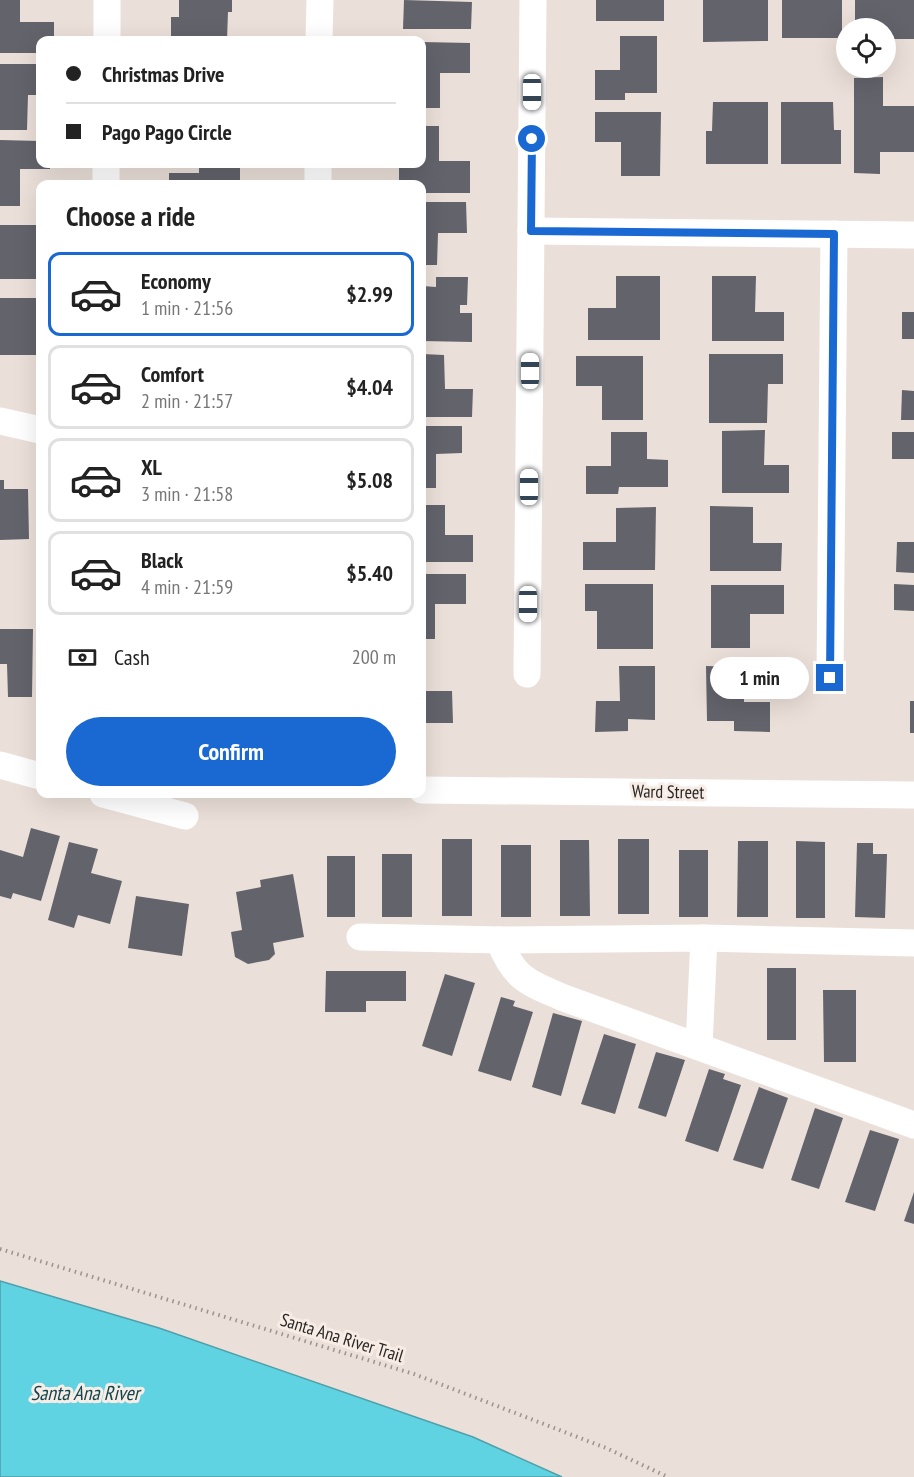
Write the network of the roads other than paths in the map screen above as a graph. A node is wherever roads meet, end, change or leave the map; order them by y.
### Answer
1 (107, 0) edge
2 (320, 0) edge
3 (533, 0) edge
4 (107, 36) edge
5 (319, 36) edge
6 (531, 231) junction
7 (834, 234) junction
8 (914, 235) edge
9 (0, 421) edge
10 (36, 429) edge
11 (527, 674) dead end
12 (830, 678) dead end
13 (0, 765) edge
14 (36, 775) edge
15 (426, 790) edge
16 (914, 795) edge
17 (118, 798) edge
18 (185, 816) dead end
19 (360, 937) dead end
20 (704, 938) junction
21 (499, 940) junction
22 (914, 943) edge
23 (699, 1046) junction
24 (914, 1125) edge

1 - 4 street
2 - 5 street
3 - 6 street
6 - 7 street
6 - 11 street
7 - 8 street
7 - 12 street
9 - 10 street
13 - 14 street
15 - 16 street, Ward Street
17 - 18 street
19 - 21 street
20 - 21 street
20 - 22 street
20 - 23 street
21 - 23 street
23 - 24 street

